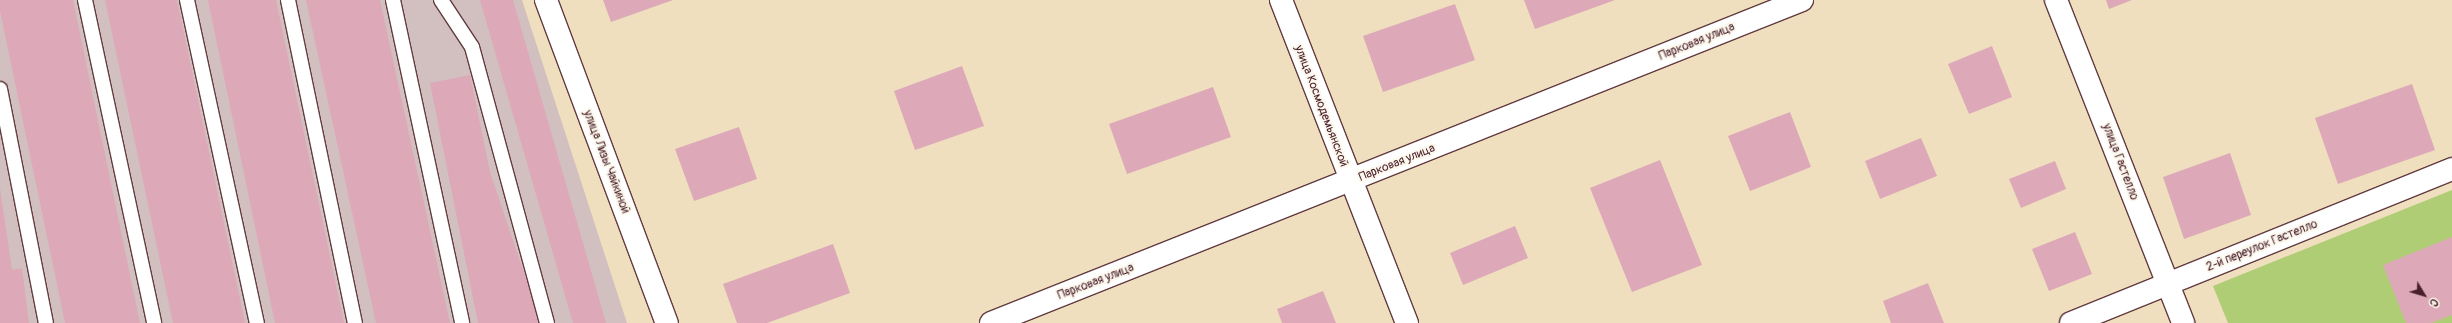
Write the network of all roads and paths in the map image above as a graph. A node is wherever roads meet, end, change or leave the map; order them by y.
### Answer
1 (85, 0) edge
2 (187, 0) edge
3 (288, 0) edge
4 (393, 0) edge
5 (441, 0) edge
6 (546, 0) edge
7 (1281, 0) edge
8 (1802, 0) edge
9 (2056, 0) edge
10 (0, 89) edge
11 (2452, 169) edge
12 (1350, 182) junction
13 (2168, 284) junction
14 (46, 323) edge
15 (154, 323) edge
16 (257, 323) edge
17 (355, 323) edge
18 (462, 323) edge
19 (547, 323) edge
20 (667, 323) edge
21 (991, 323) edge
22 (1406, 323) edge
23 (2071, 323) edge
24 (2183, 323) edge

1 - 15 lane
2 - 16 lane
3 - 17 lane
4 - 18 lane
5 - 19 lane
6 - 20 street, улица Лизы Чайкиной
7 - 12 street, улица Космодемьянской
8 - 12 street, Парковая улица
9 - 13 street, улица Гастелло
10 - 14 lane
11 - 13 street, 2-й переулок Гастелло
12 - 21 street, Парковая улица
12 - 22 street, улица Космодемьянской
13 - 23 street, 2-й переулок Гастелло
13 - 24 street, улица Гастелло

